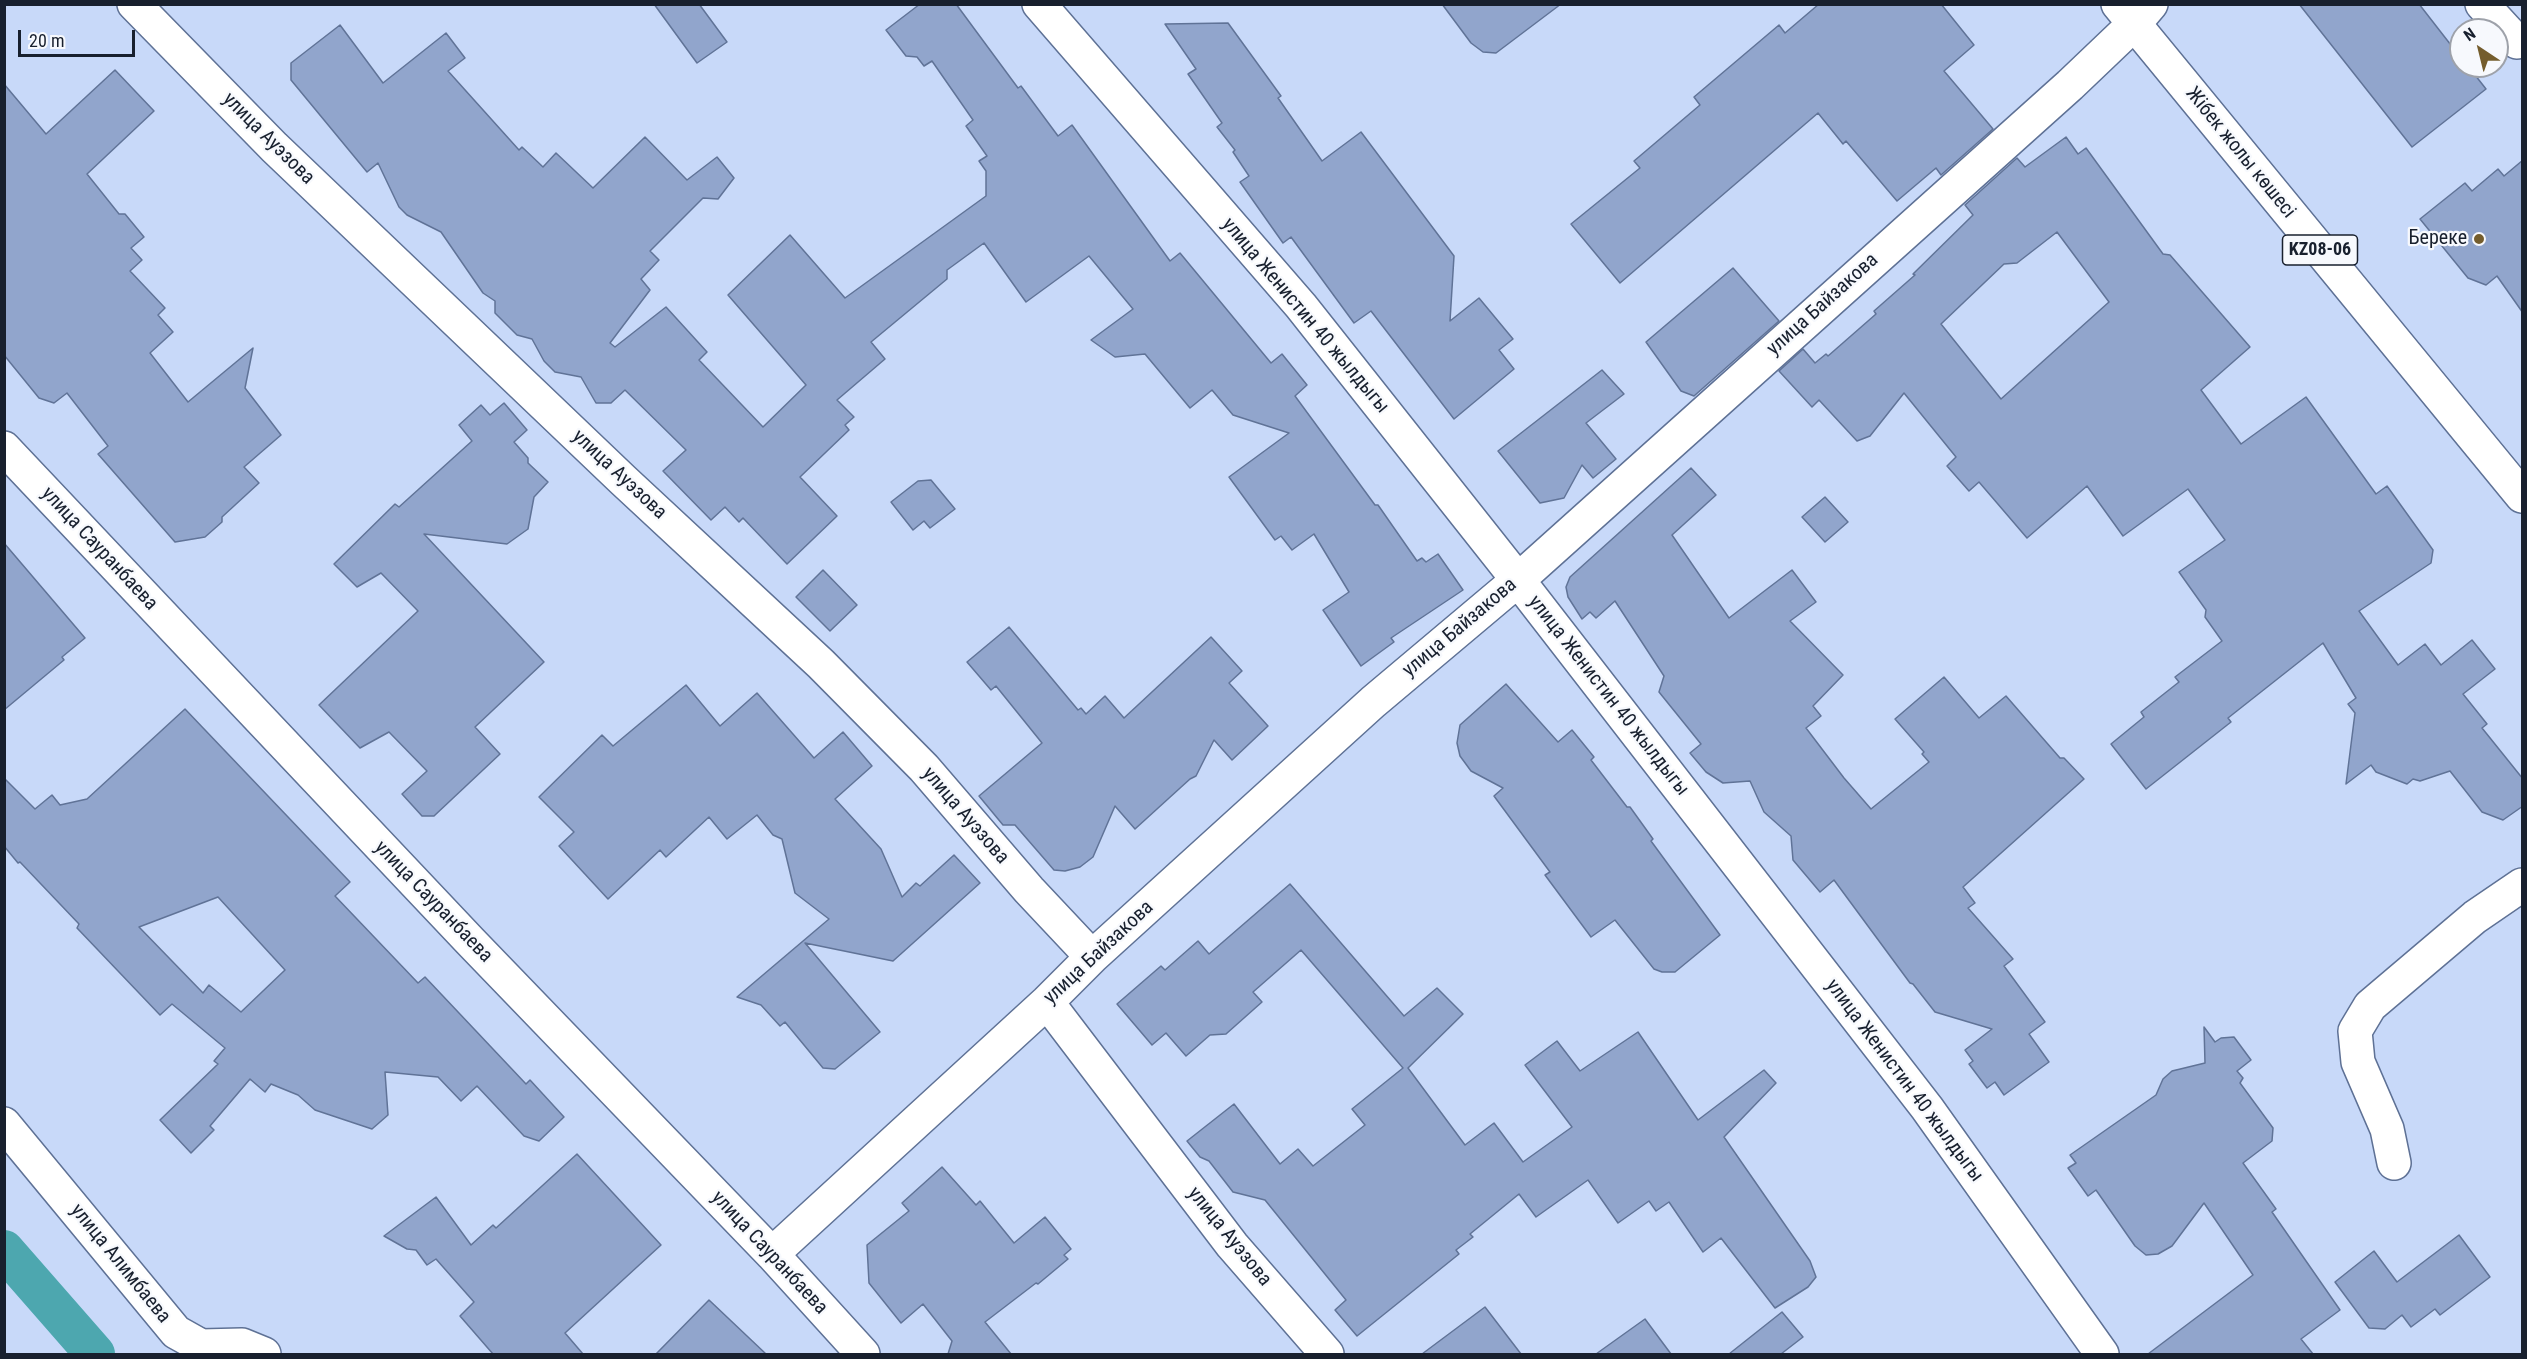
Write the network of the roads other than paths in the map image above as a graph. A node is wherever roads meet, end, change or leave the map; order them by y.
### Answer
1 (134, 4) edge
2 (1039, 4) edge
3 (2482, 4) edge
4 (2134, 11) edge
5 (2517, 42) dead end
6 (4, 448) edge
7 (2523, 496) edge
8 (1518, 579) junction
9 (2523, 885) edge
10 (1092, 957) junction
11 (1047, 1002) junction
12 (4, 1124) edge
13 (2394, 1163) dead end
14 (772, 1254) junction
15 (264, 1354) edge
16 (863, 1354) edge
17 (1327, 1354) edge
18 (2102, 1354) edge

1 - 10 main road, улица Ауэзова
2 - 8 main road, улица Женистин 40 жылдыгы
3 - 5 main road
4 - 7 main road, Жібек жолы көшесі / KZ08-06
4 - 8 main road, улица Байзакова
6 - 14 main road, улица Сауранбаева
8 - 10 main road, улица Байзакова
8 - 18 main road, улица Женистин 40 жылдыгы
9 - 13 main road
10 - 11 main road, улица Байзакова
11 - 14 main road, улица Байзакова
11 - 17 main road, улица Ауэзова
12 - 15 main road, улица Алимбаева
14 - 16 main road, улица Сауранбаева

